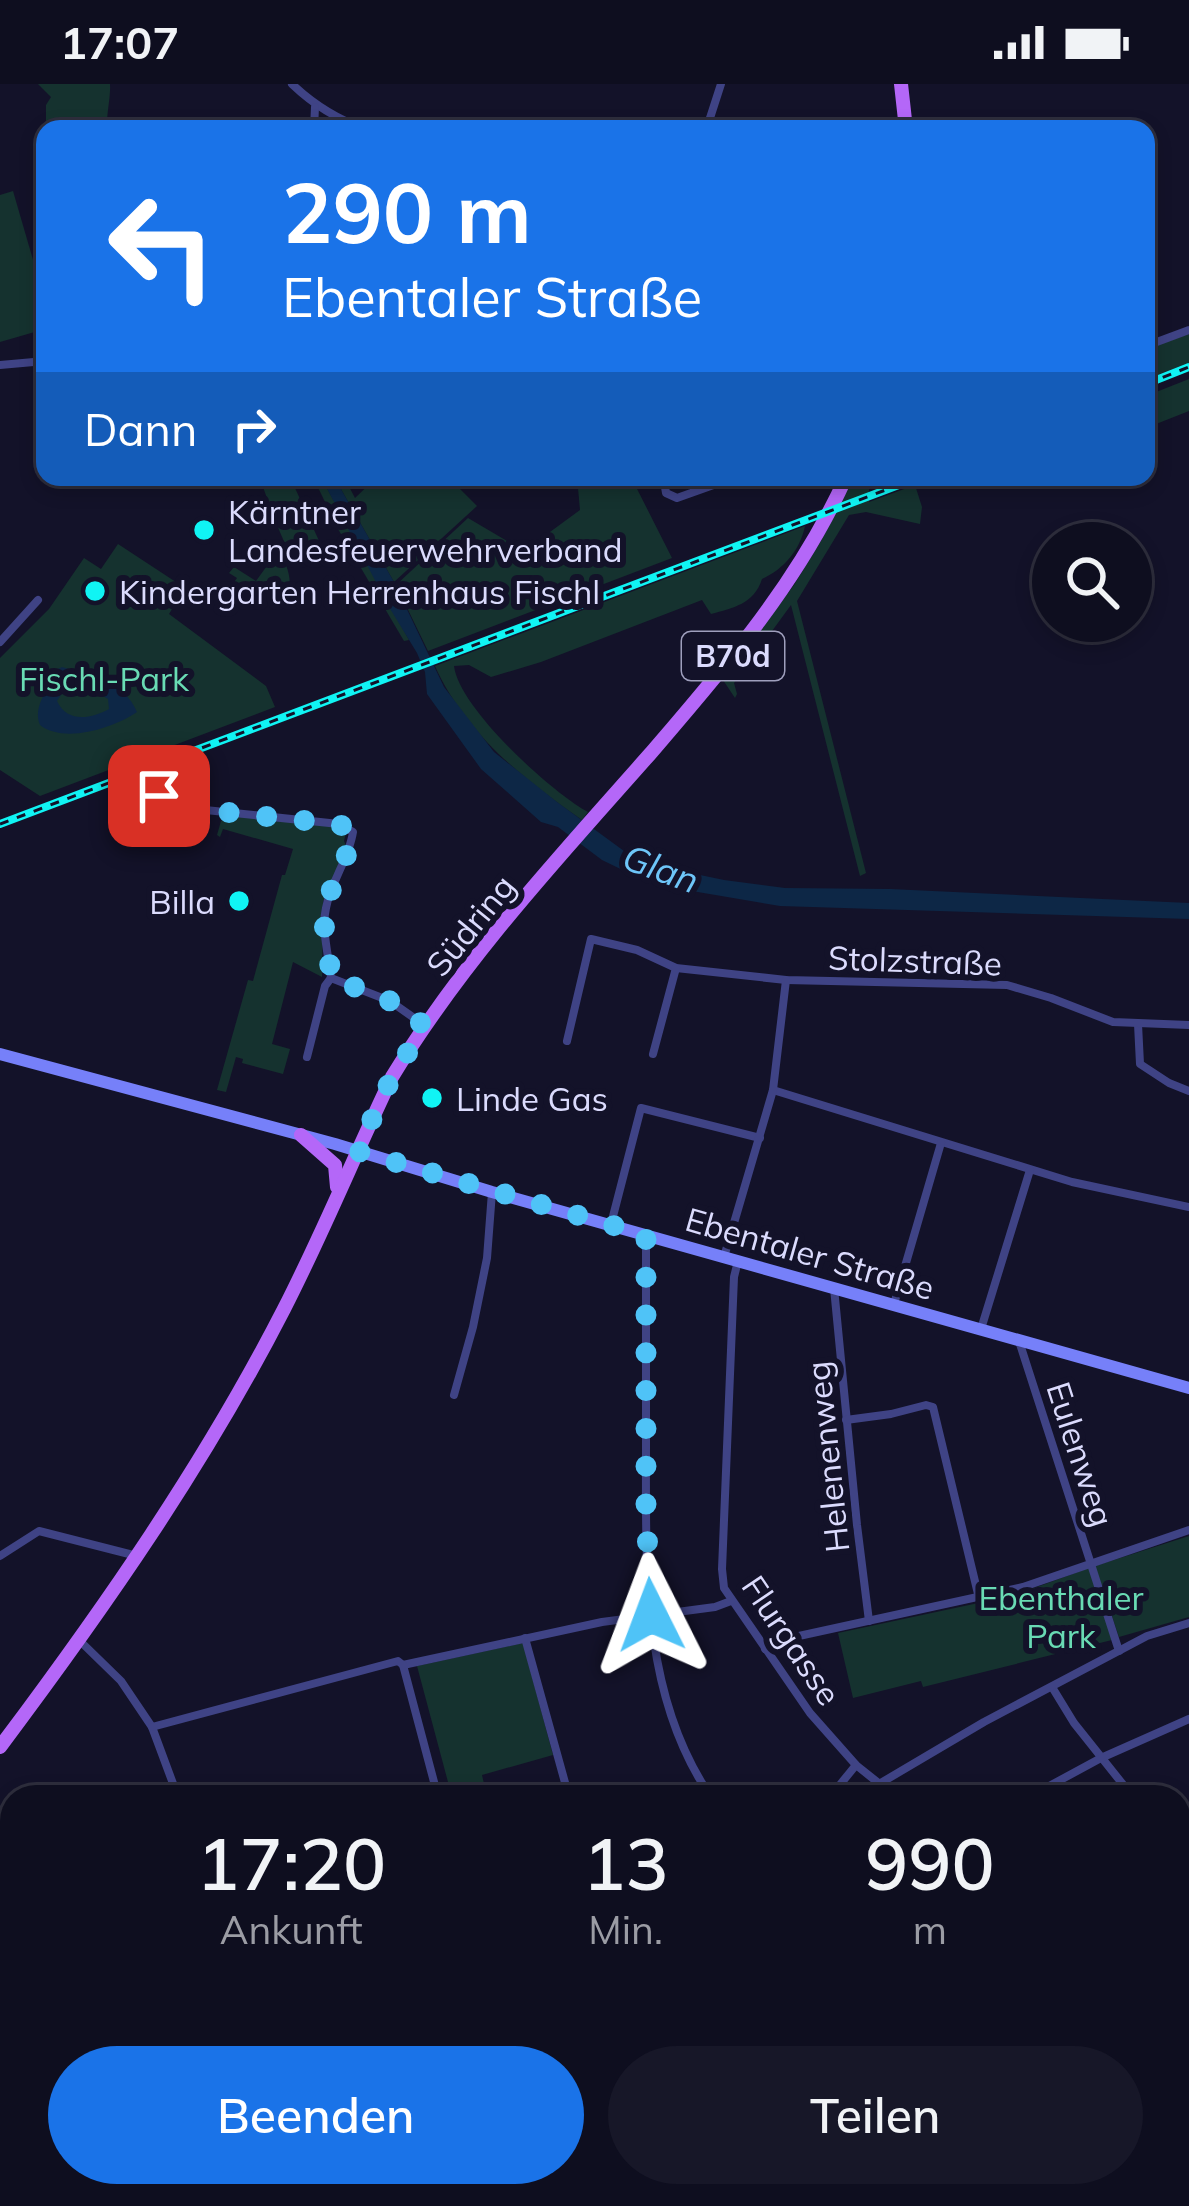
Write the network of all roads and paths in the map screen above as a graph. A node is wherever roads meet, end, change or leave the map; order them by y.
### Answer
1 (292, 84) edge
2 (721, 84) edge
3 (901, 84) edge
4 (316, 106) junction
5 (315, 120) edge
6 (341, 120) edge
7 (709, 120) edge
8 (905, 120) edge
9 (1189, 330) edge
10 (1155, 343) edge
11 (36, 362) edge
12 (0, 364) edge
13 (665, 486) edge
14 (711, 486) edge
15 (841, 486) edge
16 (38, 600) dead end
17 (0, 642) edge
18 (159, 796) dead end
19 (676, 968) junction
20 (332, 978) junction
21 (786, 980) junction
22 (1138, 1024) junction
23 (1189, 1025) edge
24 (425, 1026) junction
25 (567, 1041) dead end
26 (0, 1054) edge
27 (653, 1054) dead end
28 (307, 1057) dead end
29 (773, 1090) junction
30 (1189, 1091) edge
31 (301, 1135) junction
32 (760, 1138) junction
33 (941, 1143) junction
34 (357, 1151) junction
35 (1030, 1170) junction
36 (492, 1192) junction
37 (336, 1198) junction
38 (1189, 1207) edge
39 (611, 1224) junction
40 (646, 1235) junction
41 (731, 1259) junction
42 (834, 1288) junction
43 (893, 1304) junction
44 (981, 1329) junction
45 (1019, 1340) junction
46 (1189, 1388) edge
47 (454, 1394) dead end
48 (846, 1420) junction
49 (1189, 1530) edge
50 (0, 1556) edge
51 (138, 1557) junction
52 (1090, 1563) junction
53 (979, 1598) junction
54 (731, 1600) junction
55 (651, 1615) junction
56 (869, 1621) junction
57 (1189, 1623) edge
58 (525, 1638) junction
59 (80, 1641) junction
60 (765, 1648) junction
61 (1119, 1651) junction
62 (403, 1665) junction
63 (1052, 1687) junction
64 (1189, 1719) edge
65 (152, 1727) junction
66 (0, 1747) edge
67 (1101, 1758) junction
68 (856, 1765) junction
69 (879, 1784) joint
70 (174, 1785) edge
71 (435, 1785) edge
72 (566, 1785) edge
73 (703, 1785) edge
74 (840, 1785) edge
75 (1051, 1785) edge
76 (1123, 1785) edge

1 - 4 street
2 - 7 street
3 - 8 main road
4 - 5 street
4 - 6 street
9 - 10 street
11 - 12 street
13 - 14 street
15 - 24 main road, Südring / B70d
16 - 17 street
18 - 20 street
19 - 21 street, Stolzstraße
19 - 25 street, Stolzstraße
19 - 27 street
20 - 24 street
20 - 28 street
21 - 22 street, Stolzstraße
21 - 29 street, Flurgasse
22 - 23 street, Stolzstraße
22 - 30 street
24 - 34 main road, Südring / B70d
26 - 31 main road, Ebentaler Straße
29 - 32 street, Flurgasse
29 - 33 street
31 - 34 main road, Ebentaler Straße
31 - 37 main road
32 - 39 street
32 - 41 street, Flurgasse
33 - 35 street
33 - 43 street
34 - 36 main road, Ebentaler Straße
34 - 37 main road, Südring / B70d
35 - 38 street
35 - 44 street
36 - 39 main road, Ebentaler Straße
36 - 47 street
37 - 51 main road, Südring / B70d
39 - 40 main road, Ebentaler Straße
40 - 41 main road, Ebentaler Straße
40 - 55 street
41 - 42 main road, Ebentaler Straße
41 - 54 street, Flurgasse
42 - 43 main road, Ebentaler Straße
42 - 48 street, Helenenweg
43 - 44 main road, Ebentaler Straße
44 - 45 main road, Ebentaler Straße
45 - 46 main road, Ebentaler Straße
45 - 52 street, Eulenweg
48 - 53 street
48 - 56 street, Helenenweg
49 - 52 street
50 - 51 street
51 - 59 main road, Südring / B70d
52 - 53 street
52 - 61 street, Eulenweg
53 - 56 street
54 - 55 street
54 - 60 street, Flurgasse
55 - 58 street
55 - 73 street
56 - 60 street
57 - 61 street
58 - 62 street
58 - 72 street
59 - 65 street
59 - 66 main road, Südring / B70d
60 - 68 street, Flurgasse
61 - 63 street
62 - 65 street
62 - 71 street
63 - 67 street
63 - 69 street
64 - 67 street
65 - 70 street
67 - 75 street
67 - 76 street
68 - 69 street, Flurgasse
68 - 74 street

